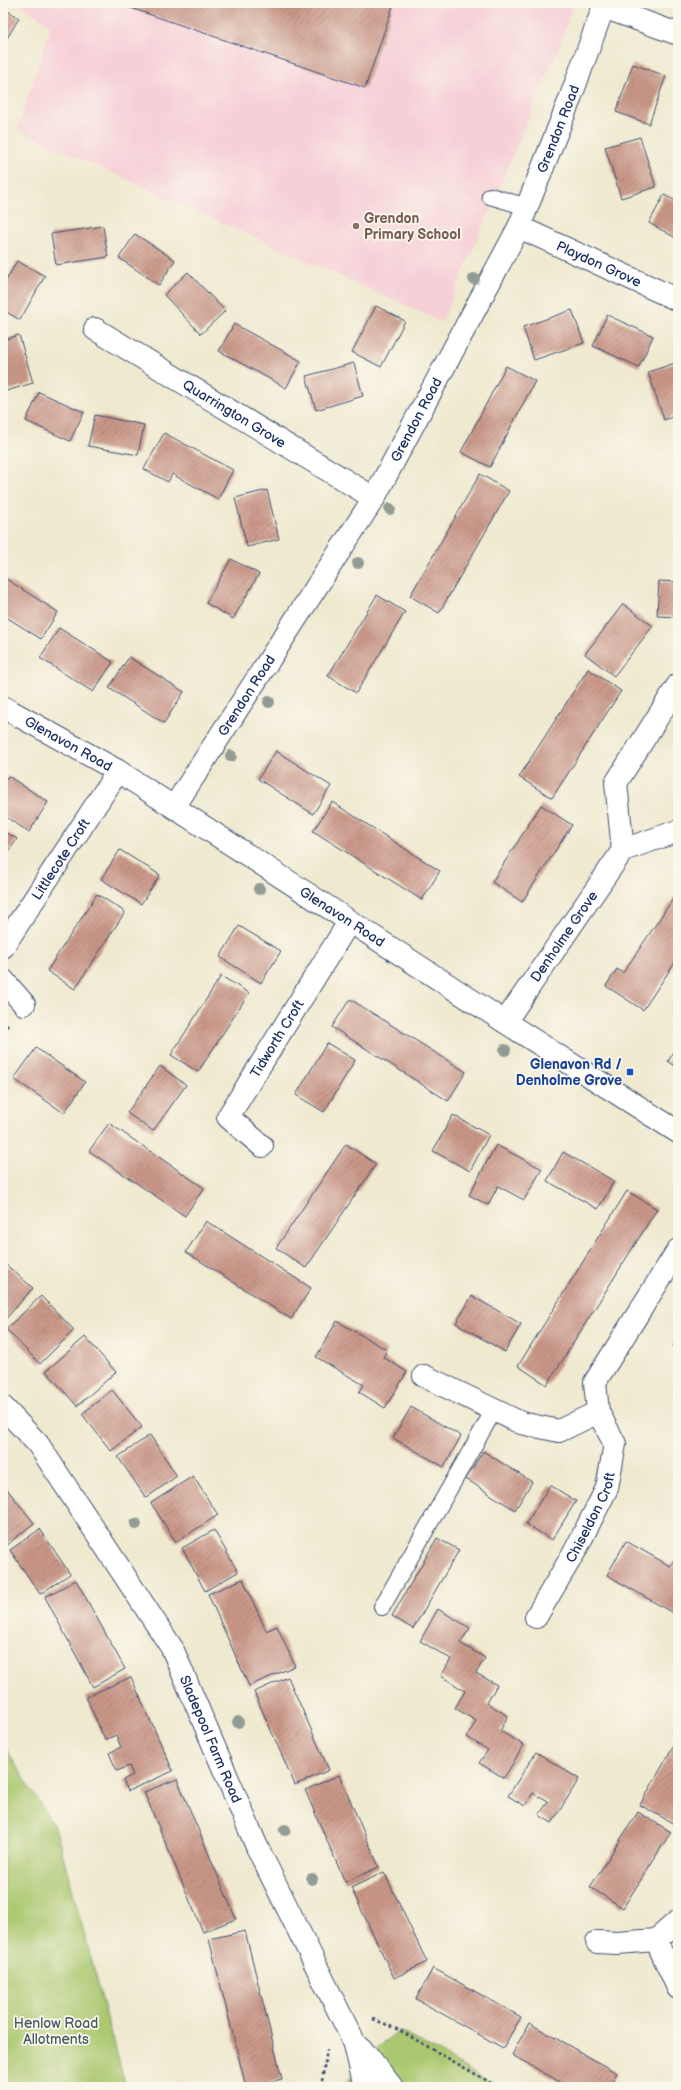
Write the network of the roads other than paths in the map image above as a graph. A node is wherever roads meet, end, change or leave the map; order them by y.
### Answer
1 (604, 5) edge
2 (678, 34) edge
3 (490, 196) dead end
4 (527, 207) junction
5 (519, 227) junction
6 (678, 300) edge
7 (95, 329) dead end
8 (374, 498) junction
9 (678, 685) edge
10 (3, 707) edge
11 (118, 771) junction
12 (174, 807) junction
13 (678, 831) edge
14 (623, 850) junction
15 (349, 922) junction
16 (3, 947) edge
17 (3, 980) edge
18 (24, 1004) dead end
19 (505, 1022) junction
20 (678, 1132) edge
21 (262, 1146) dead end
22 (678, 1250) edge
23 (424, 1376) dead end
24 (3, 1407) edge
25 (494, 1410) junction
26 (598, 1412) junction
27 (382, 1607) dead end
28 (536, 1617) dead end
29 (678, 1921) edge
30 (656, 1940) junction
31 (597, 1942) dead end
32 (678, 1988) edge
33 (355, 2044) junction
34 (365, 2087) edge
35 (392, 2087) edge

1 - 2 street
1 - 4 street, Grendon Road
3 - 4 lane
4 - 5 street, Grendon Road
5 - 6 street, Playdon Grove
5 - 8 street, Grendon Road
7 - 8 street, Quarrington Grove
8 - 12 street, Grendon Road
9 - 14 street
10 - 11 street, Glenavon Road
11 - 12 street, Glenavon Road
11 - 16 street, Littlecote Croft
12 - 15 street, Glenavon Road
13 - 14 street
14 - 19 street, Denholme Grove
15 - 19 street, Glenavon Road
15 - 21 street, Tidworth Croft
17 - 18 street
19 - 20 street, Glenavon Road
22 - 26 street, Chiseldon Croft
23 - 25 street
24 - 33 street, Sladepool Farm Road
25 - 26 street
25 - 27 lane
26 - 28 street, Chiseldon Croft
29 - 30 street
30 - 31 street
30 - 32 street
33 - 34 street
33 - 35 street, Sladepool Farm Road

